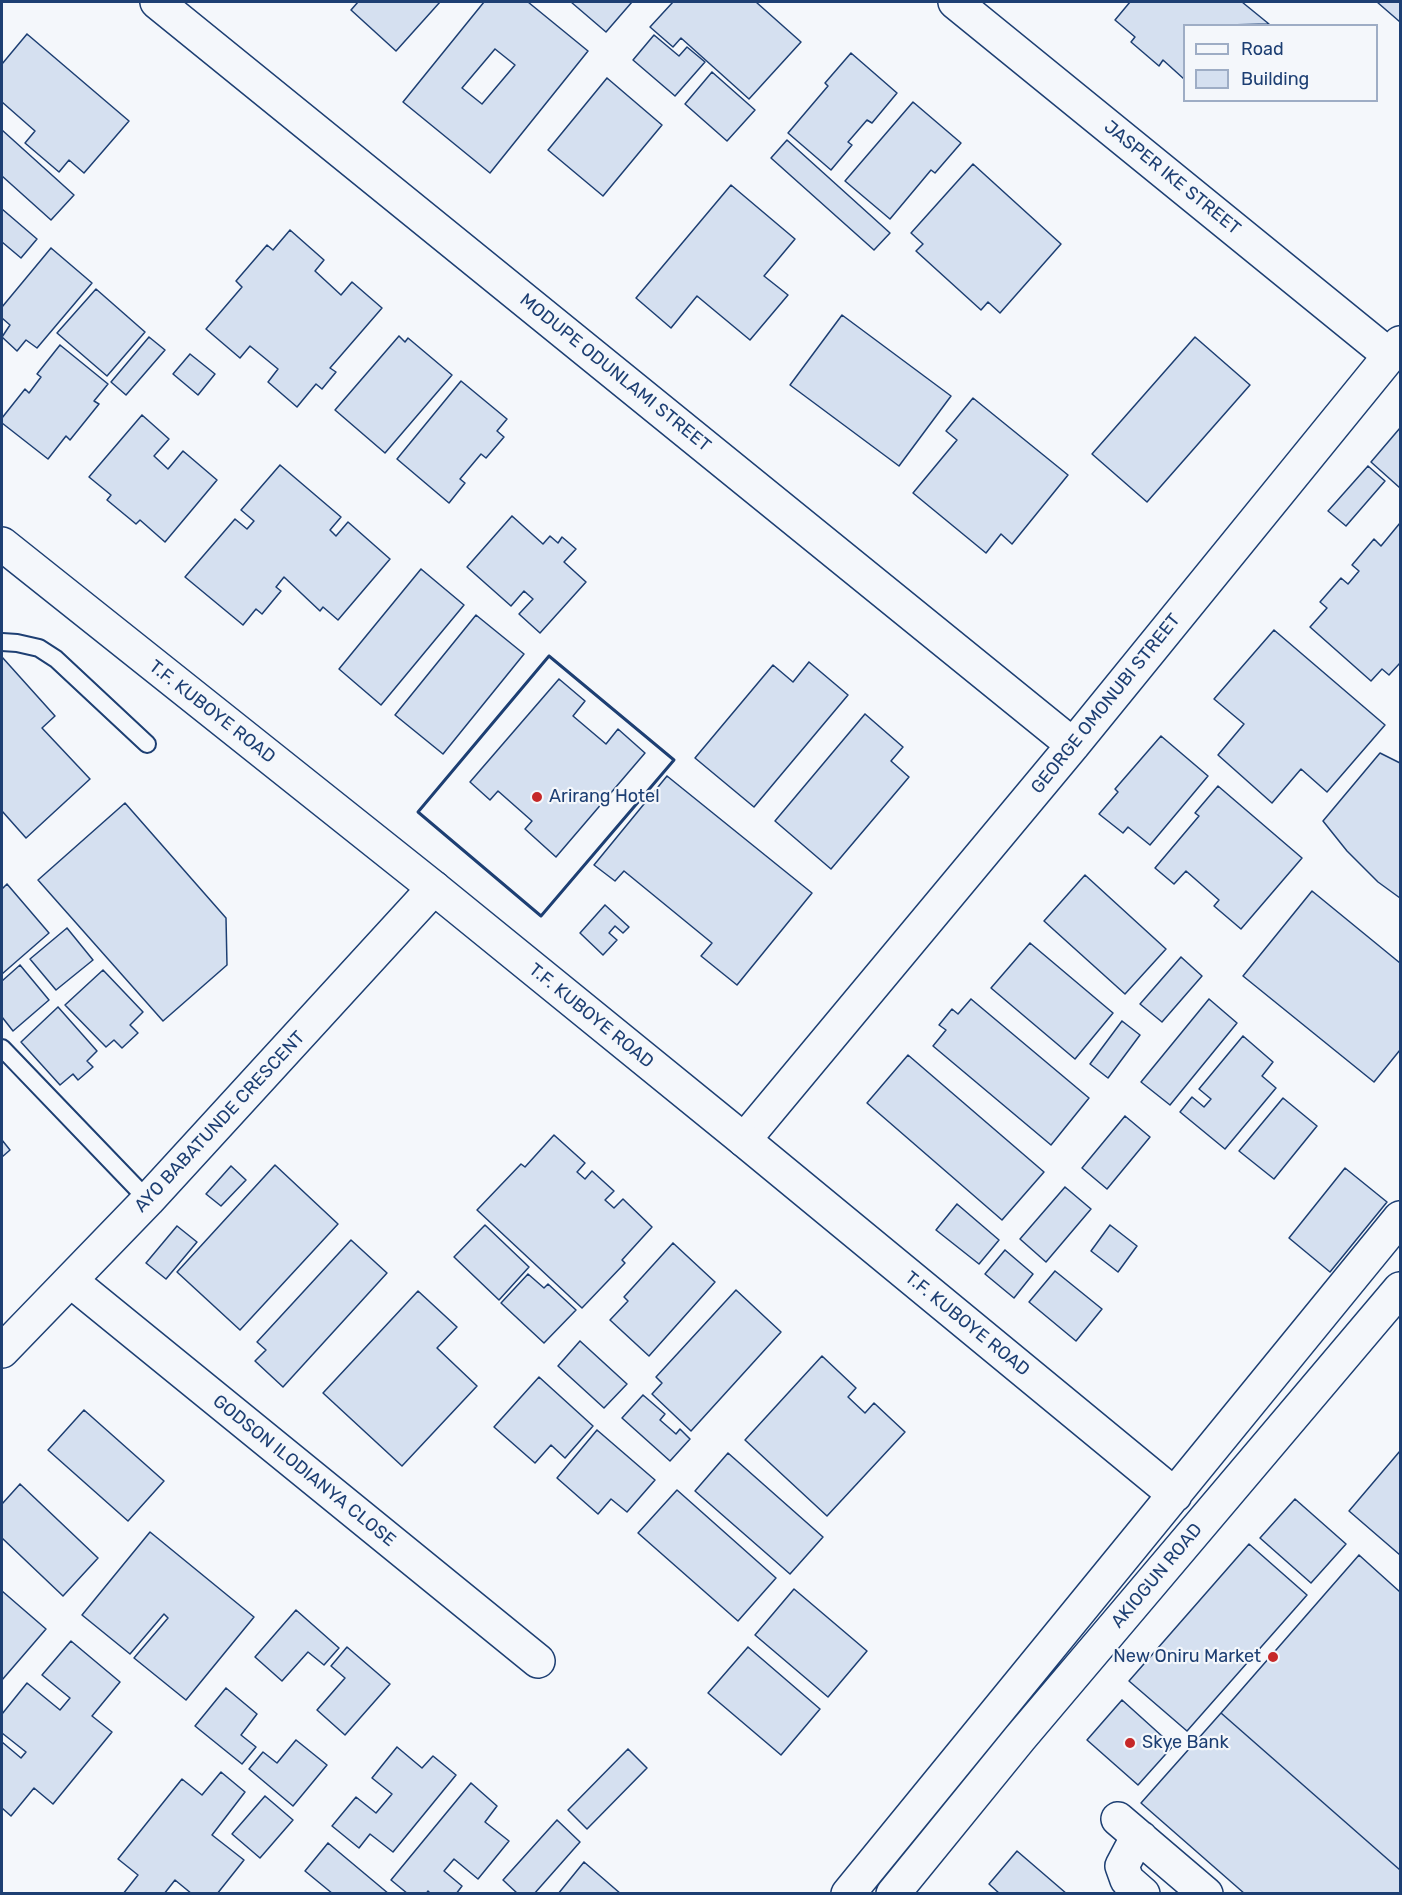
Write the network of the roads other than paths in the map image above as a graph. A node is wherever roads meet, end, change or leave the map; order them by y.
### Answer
1 (157, 2) edge
2 (955, 2) edge
3 (1395, 349) edge
4 (2, 544) edge
5 (2, 642) edge
6 (147, 744) dead end
7 (1073, 745) junction
8 (434, 888) junction
9 (2, 1048) edge
10 (744, 1140) junction
11 (148, 1200) junction
12 (1401, 1218) edge
13 (71, 1281) junction
14 (1401, 1289) edge
15 (2, 1352) edge
16 (1175, 1495) junction
17 (538, 1661) dead end
18 (848, 1893) edge
19 (893, 1893) edge
20 (1143, 1893) edge
21 (1206, 1893) edge

1 - 7 street, MODUPE ODUNLAMI STREET
2 - 3 street, JASPER IKE STREET
3 - 7 street, GEORGE OMONUBI STREET
4 - 8 street, T.F. KUBOYE ROAD
5 - 6 lane
7 - 10 street, GEORGE OMONUBI STREET
8 - 10 street, T.F. KUBOYE ROAD
8 - 11 street, AYO BABATUNDE CRESCENT
9 - 11 lane
10 - 16 street, T.F. KUBOYE ROAD
11 - 13 street, AYO BABATUNDE CRESCENT
12 - 16 street
13 - 15 street, AYO BABATUNDE CRESCENT
13 - 17 street, GODSON ILODIANYA CLOSE
14 - 19 street, AKIOGUN ROAD
16 - 18 street
20 - 21 street

